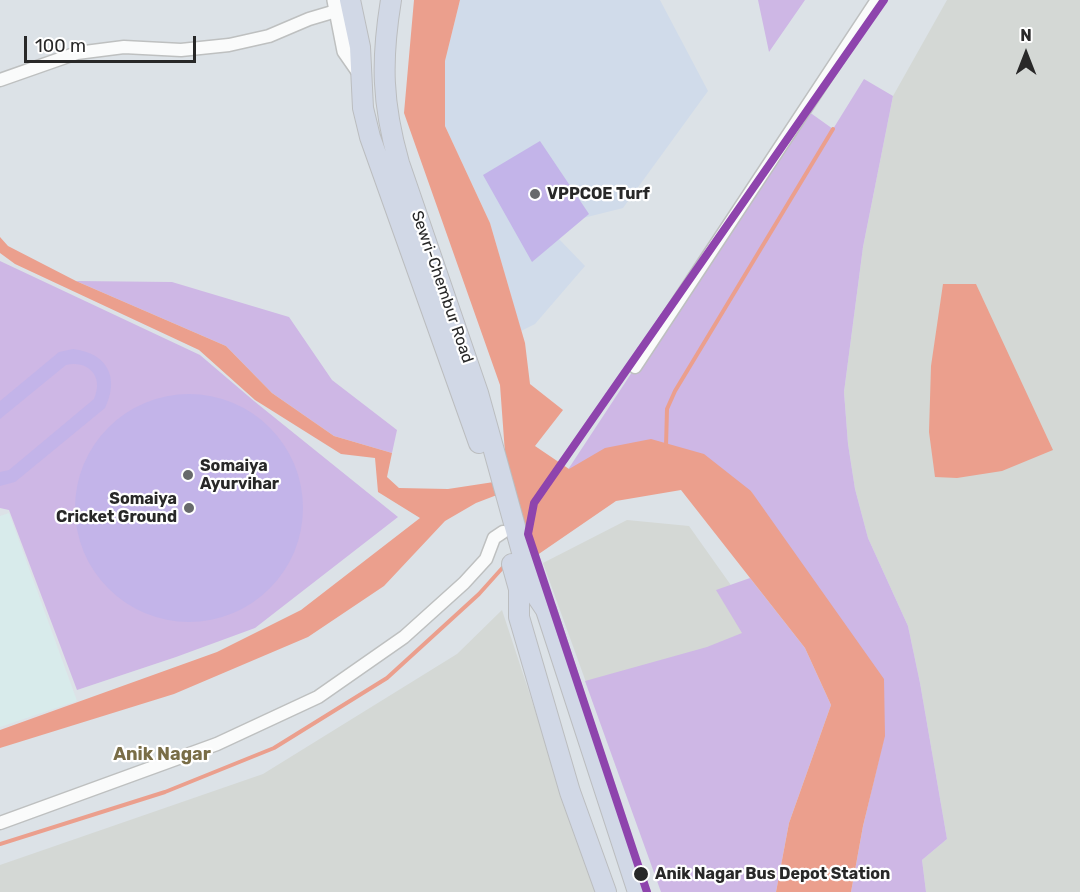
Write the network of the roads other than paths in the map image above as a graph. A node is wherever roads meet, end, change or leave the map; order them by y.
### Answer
1 (391, 0) edge
2 (877, 0) edge
3 (340, 4) edge
4 (361, 74) junction
5 (0, 80) edge
6 (635, 367) dead end
7 (475, 409) junction
8 (510, 539) junction
9 (521, 572) junction
10 (550, 624) junction
11 (523, 630) junction
12 (0, 823) edge
13 (606, 892) edge
14 (638, 892) edge

1 - 7 main road, Sewri-Chembur Road
2 - 6 street
3 - 4 main road
3 - 4 street
3 - 5 street
4 - 7 main road
7 - 8 main road
8 - 9 main road
8 - 12 street
9 - 10 main road
9 - 11 main road
10 - 11 main road
10 - 14 main road
11 - 13 main road

